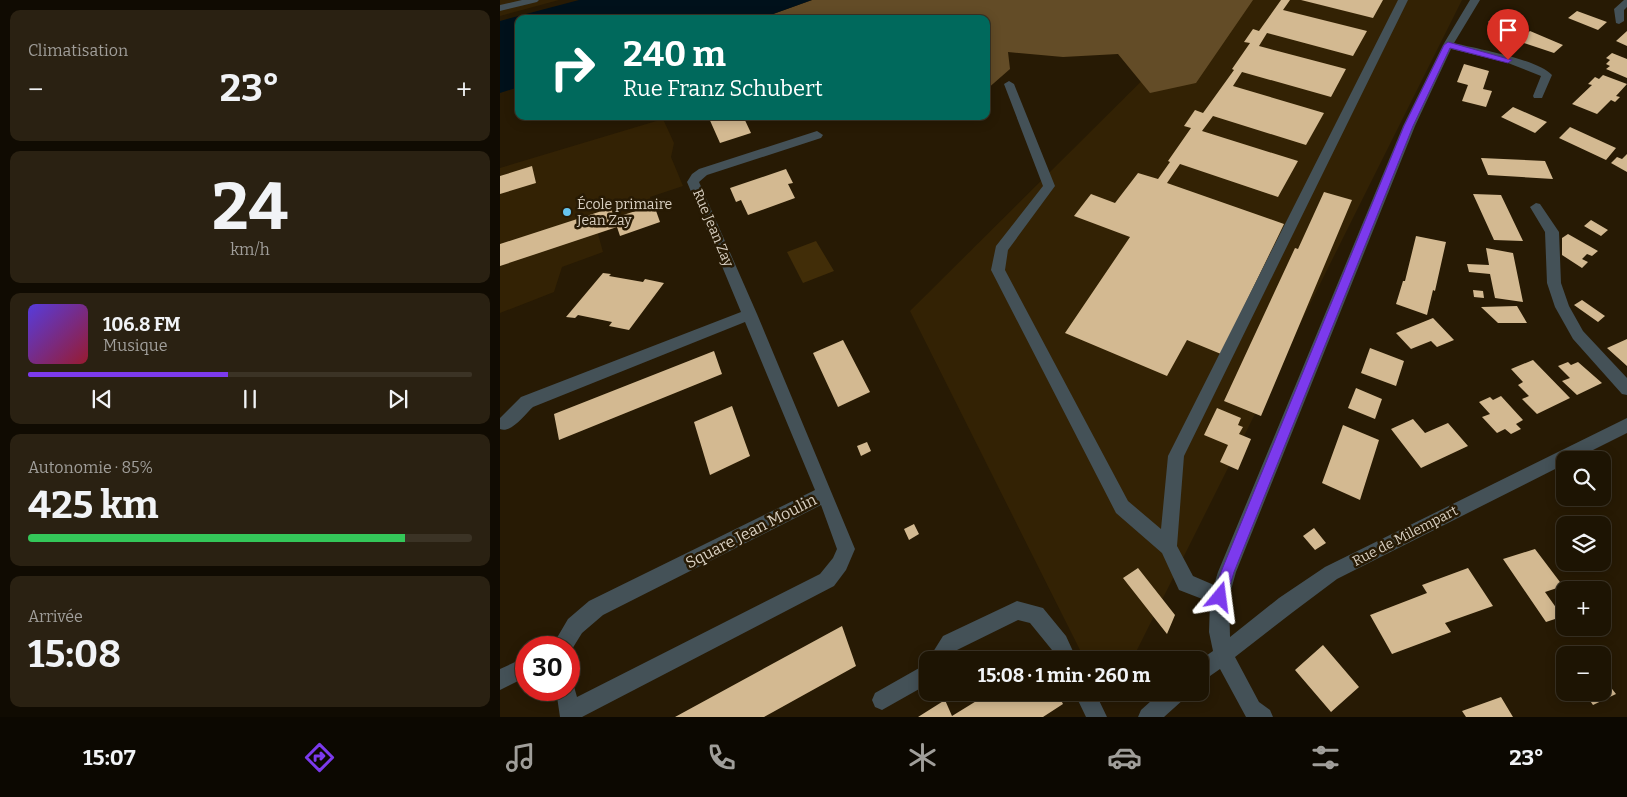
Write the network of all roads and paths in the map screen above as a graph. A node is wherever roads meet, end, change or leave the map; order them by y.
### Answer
1 (534, 0) edge
2 (1403, 0) edge
3 (1475, 0) edge
4 (1623, 0) edge
5 (1627, 2) edge
6 (500, 8) edge
7 (1619, 21) dead end
8 (1448, 45) junction
9 (1009, 84) dead end
10 (1538, 96) dead end
11 (817, 135) dead end
12 (1536, 207) dead end
13 (750, 314) junction
14 (1627, 389) edge
15 (504, 424) dead end
16 (1627, 425) edge
17 (825, 494) junction
18 (1168, 547) junction
19 (1220, 597) junction
20 (569, 636) edge
21 (944, 651) edge
22 (1063, 651) edge
23 (1224, 654) junction
24 (1209, 666) edge
25 (515, 672) edge
26 (919, 678) edge
27 (500, 680) edge
28 (882, 700) dead end
29 (568, 701) edge
30 (1089, 701) edge
31 (1167, 701) edge
32 (570, 715) edge
33 (1097, 717) edge
34 (1148, 717) edge
35 (1263, 717) edge

1 - 6 street
2 - 18 street
3 - 8 street
4 - 5 street
5 - 7 street
8 - 10 street
8 - 19 street
9 - 18 street
11 - 13 street, Rue Jean Zay
12 - 14 street
13 - 15 street
13 - 17 street, Rue Jean Zay
16 - 23 street, Rue de Milempart
17 - 20 street, Square Jean Moulin
17 - 32 street, Square Jean Moulin
18 - 19 street
19 - 23 street
21 - 22 street
23 - 24 street, Rue de Milempart
23 - 35 street
25 - 27 street
26 - 28 street
29 - 32 street, Square Jean Moulin
30 - 33 street
31 - 34 street

